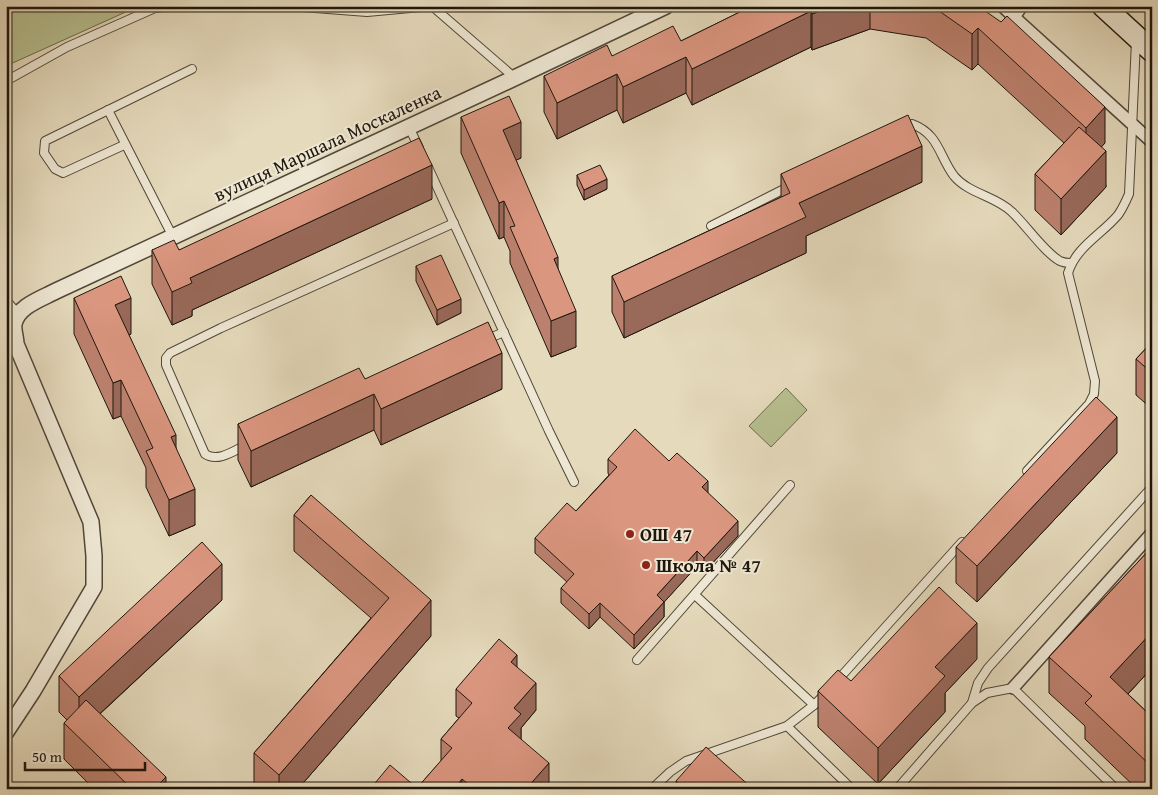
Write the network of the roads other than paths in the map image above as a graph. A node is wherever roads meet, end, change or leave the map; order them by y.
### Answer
1 (172, 6) edge
2 (289, 6) edge
3 (666, 6) edge
4 (1002, 6) edge
5 (1022, 6) edge
6 (1103, 6) edge
7 (1014, 17) junction
8 (1136, 36) junction
9 (1152, 51) edge
10 (192, 69) dead end
11 (515, 78) junction
12 (6, 81) edge
13 (108, 110) junction
14 (1133, 123) junction
15 (409, 127) junction
16 (895, 133) edge
17 (1152, 142) edge
18 (124, 145) junction
19 (422, 153) edge
20 (426, 162) edge
21 (799, 182) edge
22 (454, 223) junction
23 (711, 226) dead end
24 (173, 236) junction
25 (1071, 262) junction
26 (6, 300) edge
27 (16, 320) junction
28 (504, 332) junction
29 (477, 343) edge
30 (253, 442) edge
31 (1022, 476) edge
32 (574, 482) dead end
33 (790, 485) dead end
34 (1152, 487) edge
35 (1152, 533) edge
36 (969, 534) edge
37 (694, 595) junction
38 (638, 660) dead end
39 (1012, 688) junction
40 (972, 703) junction
41 (814, 705) junction
42 (787, 726) junction
43 (6, 732) edge
44 (652, 789) edge
45 (852, 789) edge
46 (897, 789) edge
47 (1116, 789) edge

1 - 12 lane
2 - 11 lane
3 - 11 street, вулиця Маршала Москаленка
4 - 7 street
5 - 7 street
6 - 8 main road
7 - 14 street
8 - 9 main road
8 - 14 lane
10 - 13 lane
11 - 15 street, вулиця Маршала Москаленка
13 - 18 lane
13 - 18 lane
14 - 17 street
14 - 25 lane
15 - 19 lane
15 - 24 street, вулиця Маршала Москаленка
16 - 25 lane
18 - 24 lane
20 - 22 lane
21 - 23 lane
22 - 28 lane
22 - 30 lane
24 - 27 street, вулиця Маршала Москаленка
25 - 31 lane
26 - 27 lane
27 - 43 street
28 - 29 lane
28 - 32 lane
33 - 37 lane
34 - 40 lane
35 - 39 street
36 - 41 lane
37 - 38 lane
37 - 41 lane
39 - 40 lane
39 - 47 lane
40 - 46 lane
41 - 42 lane
42 - 44 lane
42 - 45 lane

